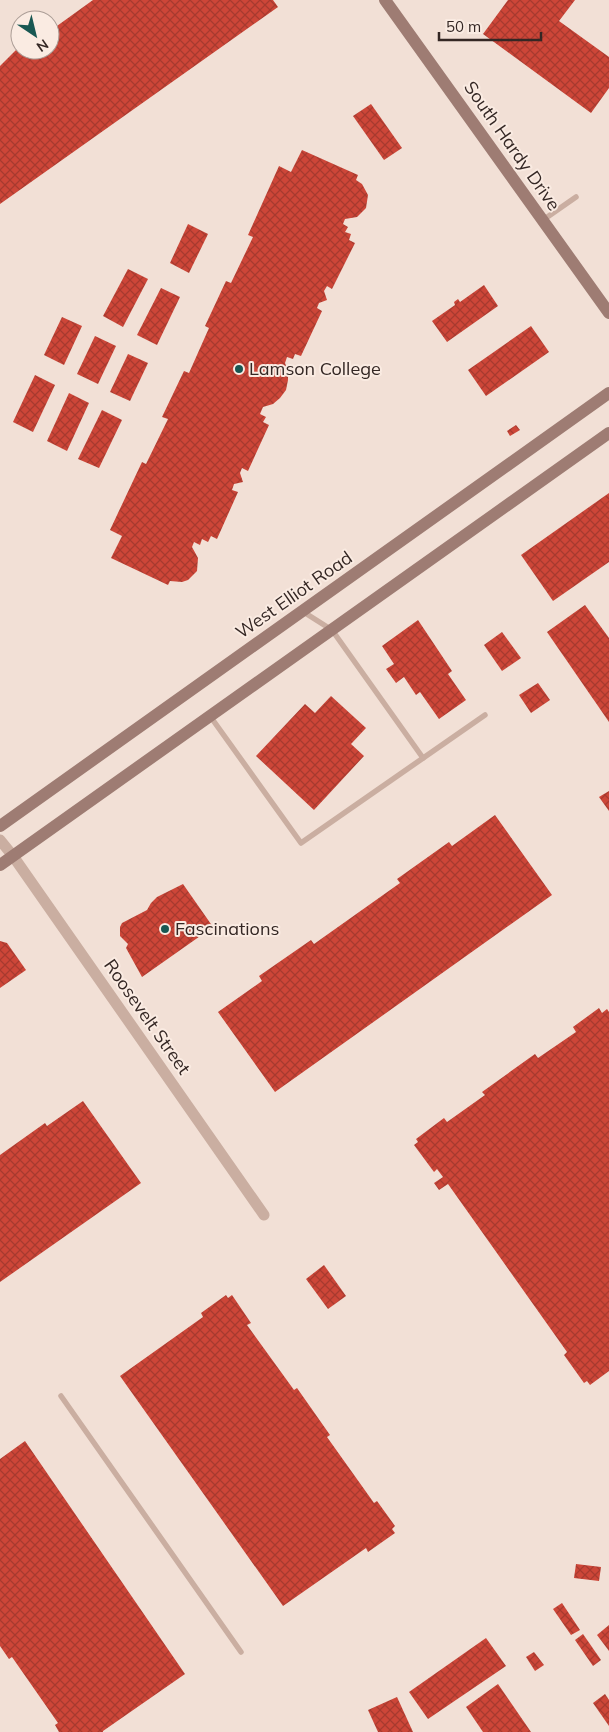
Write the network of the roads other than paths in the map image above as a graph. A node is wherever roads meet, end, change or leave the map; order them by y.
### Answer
1 (385, 0) edge
2 (576, 197) dead end
3 (543, 220) junction
4 (609, 313) edge
5 (609, 393) edge
6 (609, 433) edge
7 (302, 611) junction
8 (332, 630) junction
9 (485, 715) dead end
10 (210, 716) junction
11 (423, 758) junction
12 (0, 826) edge
13 (0, 840) edge
14 (13, 856) junction
15 (0, 865) edge
16 (264, 1215) dead end
17 (61, 1396) dead end
18 (241, 1652) dead end

1 - 3 main road, South Hardy Drive
2 - 3 lane
3 - 4 main road, South Hardy Drive
5 - 7 main road, West Elliot Road
6 - 8 main road
7 - 8 lane
7 - 12 main road, West Elliot Road
8 - 10 main road
8 - 11 lane
9 - 11 lane
10 - 11 lane
10 - 14 main road
13 - 14 street, Roosevelt Street
14 - 15 main road
14 - 16 street, Roosevelt Street
17 - 18 lane

